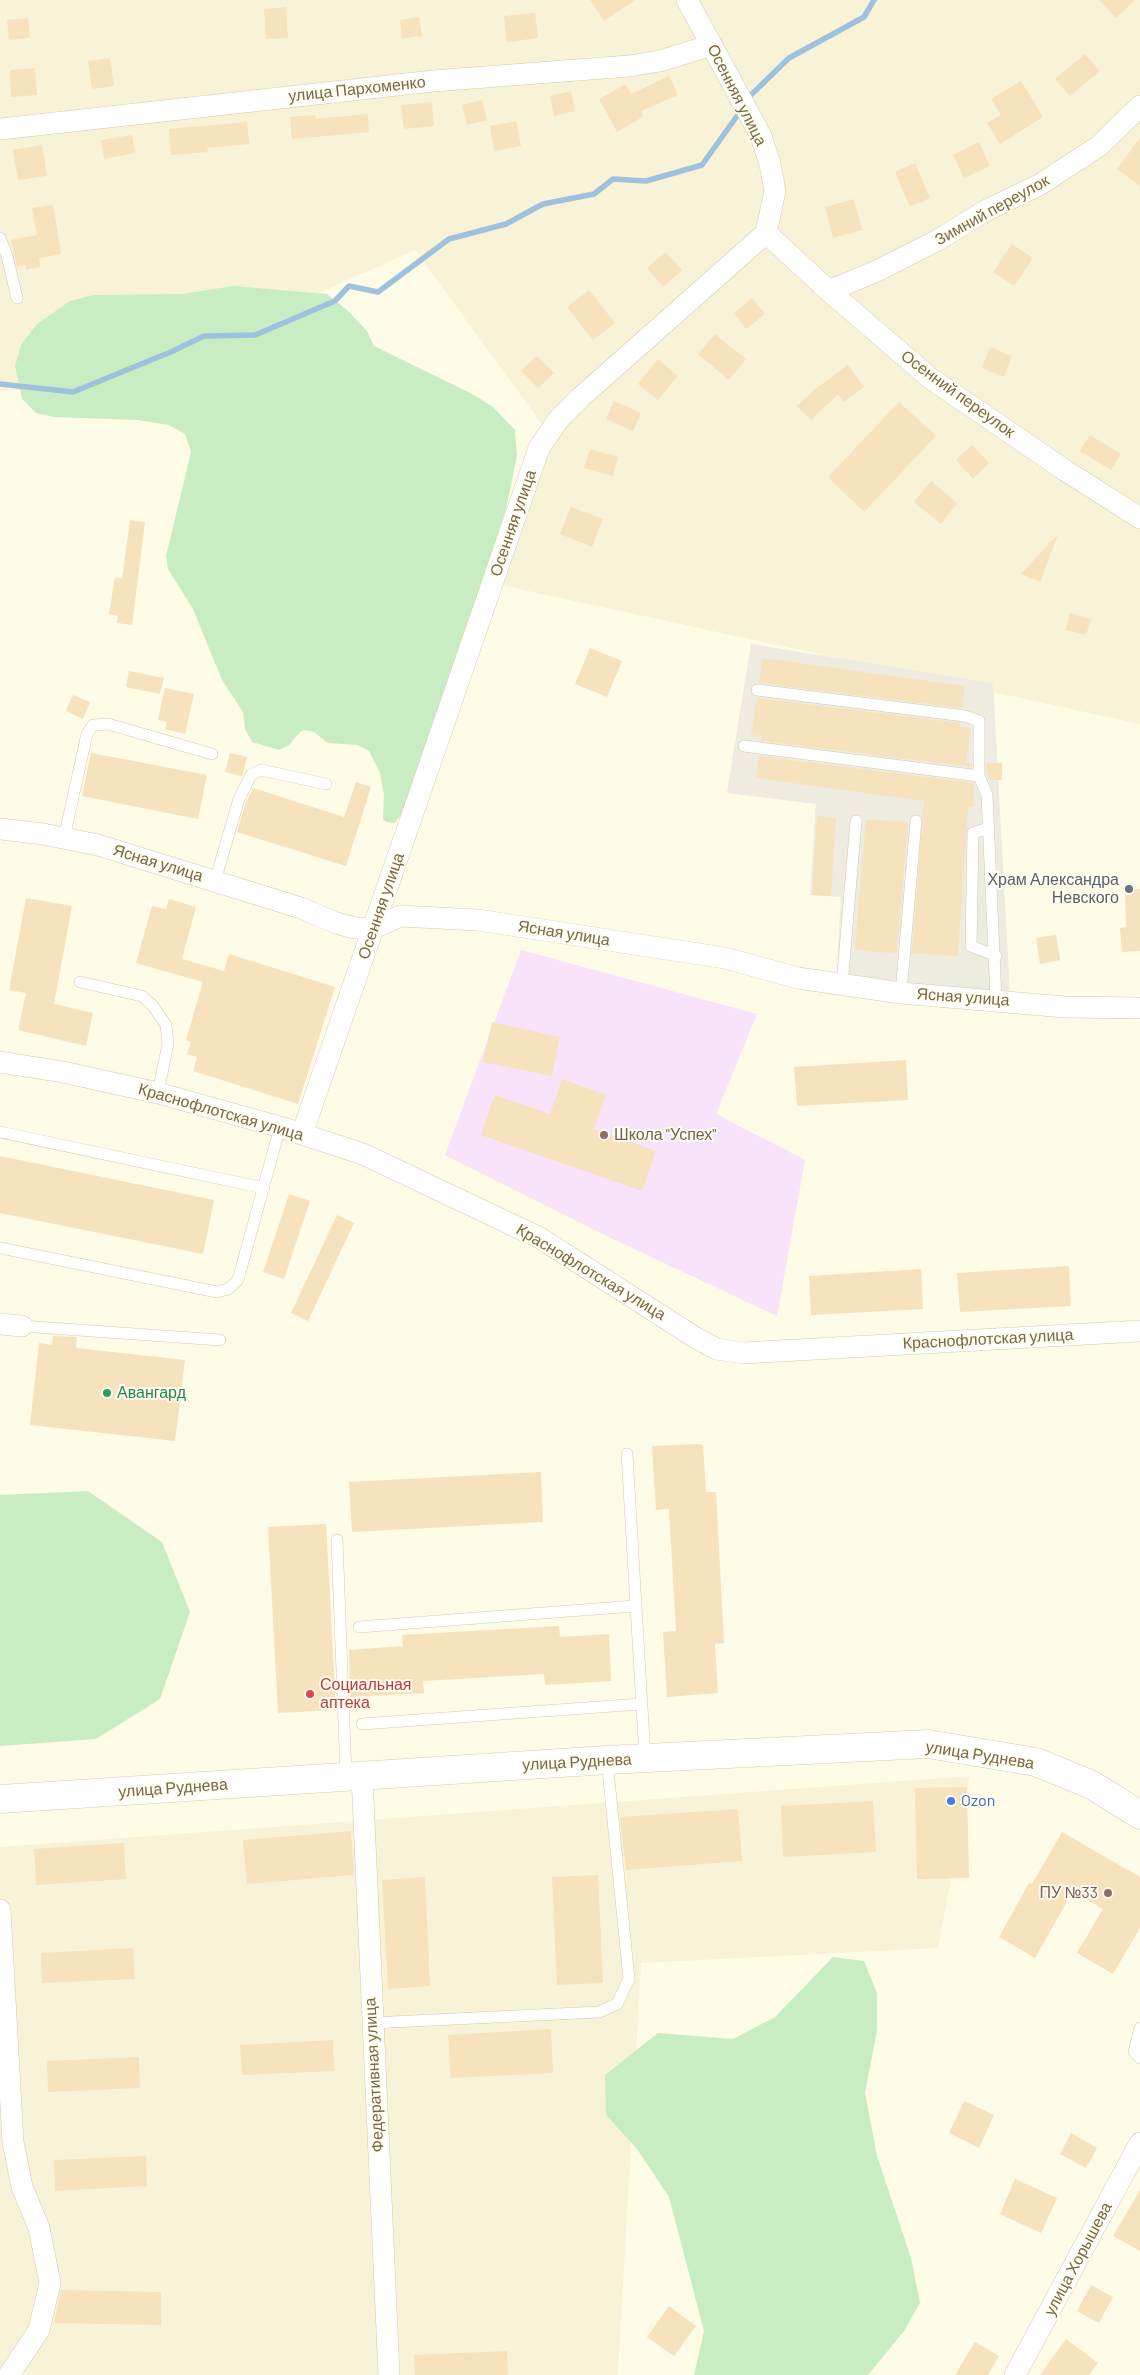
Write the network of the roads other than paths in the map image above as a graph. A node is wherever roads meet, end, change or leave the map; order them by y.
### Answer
1 (687, 0) edge
2 (712, 45) junction
3 (1140, 106) edge
4 (0, 128) edge
5 (766, 233) junction
6 (0, 238) edge
7 (829, 291) junction
8 (18, 298) dead end
9 (1140, 518) edge
10 (757, 690) dead end
11 (744, 746) dead end
12 (212, 754) dead end
13 (979, 776) junction
14 (326, 784) dead end
15 (856, 821) dead end
16 (916, 821) dead end
17 (988, 828) junction
18 (0, 829) edge
19 (64, 838) junction
20 (215, 881) junction
21 (374, 928) junction
22 (996, 956) junction
23 (80, 982) dead end
24 (842, 985) junction
25 (901, 993) junction
26 (996, 999) junction
27 (1140, 1008) edge
28 (0, 1062) edge
29 (158, 1093) junction
30 (280, 1127) junction
31 (0, 1132) edge
32 (302, 1134) junction
33 (264, 1188) junction
34 (0, 1248) edge
35 (0, 1324) edge
36 (22, 1326) joint
37 (1140, 1331) edge
38 (220, 1340) dead end
39 (627, 1454) dead end
40 (337, 1540) dead end
41 (636, 1606) junction
42 (359, 1627) dead end
43 (641, 1704) junction
44 (362, 1724) dead end
45 (645, 1758) junction
46 (607, 1760) junction
47 (354, 1776) junction
48 (0, 1799) edge
49 (1140, 1815) edge
50 (0, 1910) edge
51 (371, 2023) junction
52 (1140, 2028) edge
53 (1140, 2058) edge
54 (1140, 2143) edge
55 (9, 2375) edge
56 (389, 2375) edge
57 (1015, 2375) edge

1 - 2 street, Осенняя улица
2 - 4 street, улица Пархоменко
2 - 5 street, Осенняя улица
3 - 7 street, Зимний переулок
5 - 7 street, Осенний переулок
5 - 21 street, Осенняя улица
6 - 8 lane
7 - 9 street, Осенний переулок
10 - 13 lane
11 - 13 lane
12 - 19 lane
13 - 17 lane
14 - 20 lane
15 - 24 lane
16 - 25 lane
17 - 22 lane
17 - 22 lane
18 - 19 street, Ясная улица
19 - 20 street, Ясная улица
20 - 21 street, Ясная улица
21 - 24 street, Ясная улица
21 - 32 street, Осенняя улица
22 - 26 lane
23 - 29 lane
24 - 25 street, Ясная улица
25 - 26 street, Ясная улица
26 - 27 street, Ясная улица
28 - 29 street, Краснофлотская улица
29 - 30 street, Краснофлотская улица
30 - 32 street, Краснофлотская улица
30 - 33 lane
31 - 33 lane
32 - 37 street, Краснофлотская улица
33 - 34 lane
35 - 36 street
36 - 38 lane
39 - 41 lane
40 - 47 lane
41 - 42 lane
41 - 43 lane
43 - 44 lane
43 - 45 lane
45 - 46 main road, улица Руднева
45 - 49 main road, улица Руднева
46 - 47 main road, улица Руднева
46 - 51 lane
47 - 48 main road, улица Руднева
47 - 51 street, Федеративная улица
50 - 55 street
51 - 56 street, Федеративная улица
52 - 53 lane
54 - 57 street, улица Хорышева

